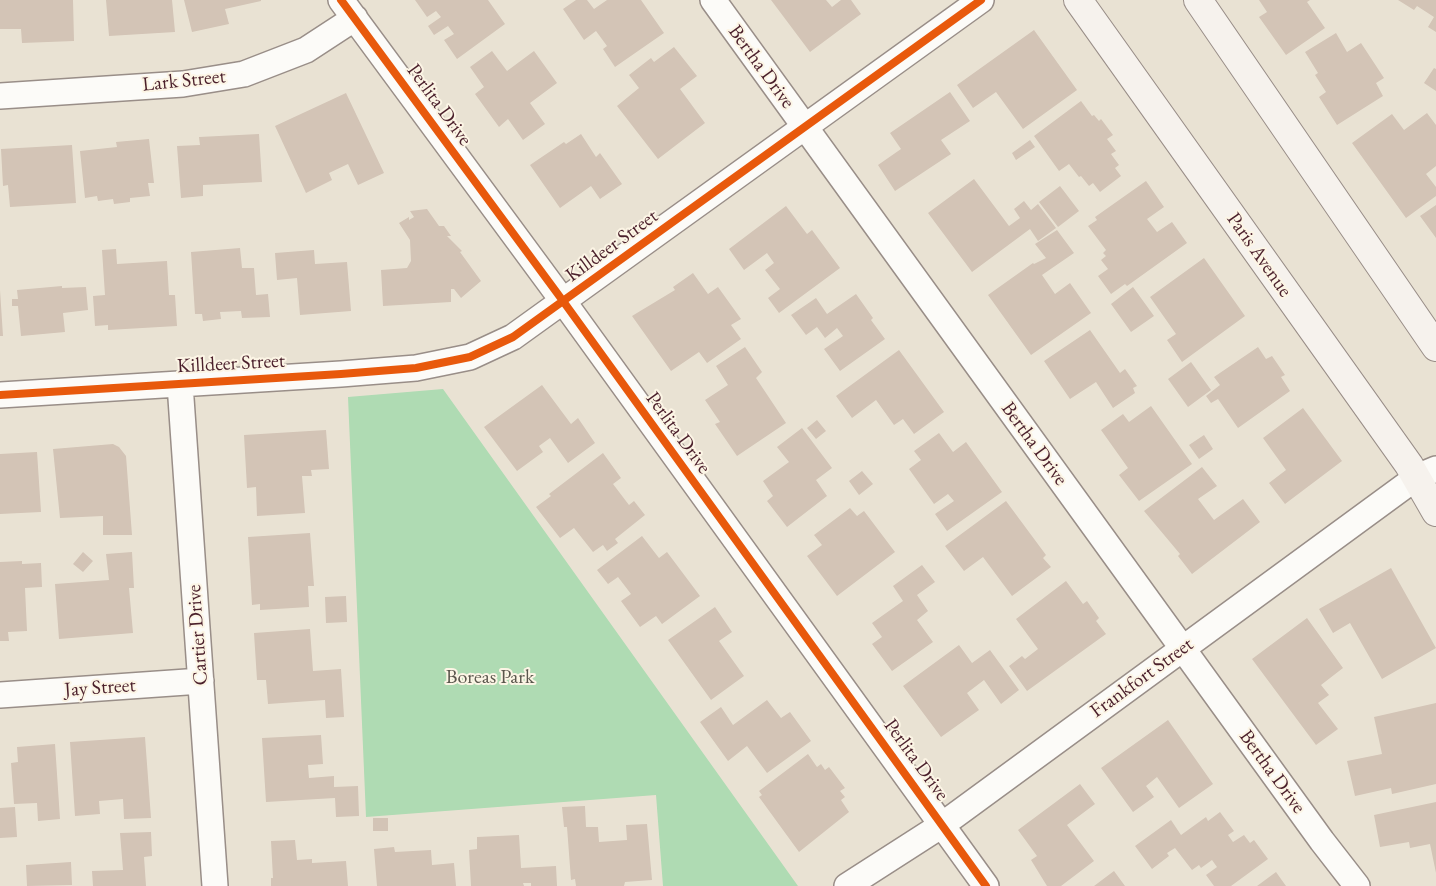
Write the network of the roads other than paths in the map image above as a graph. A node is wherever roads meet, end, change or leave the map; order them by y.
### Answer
1 (713, 0) edge
2 (981, 0) edge
3 (1078, 0) edge
4 (1198, 0) edge
5 (348, 9) edge
6 (0, 96) edge
7 (805, 128) junction
8 (563, 301) junction
9 (1436, 348) edge
10 (180, 384) junction
11 (0, 395) edge
12 (1427, 473) edge
13 (1436, 512) edge
14 (1182, 648) junction
15 (201, 681) junction
16 (0, 695) edge
17 (942, 825) junction
18 (215, 886) edge
19 (848, 886) edge
20 (986, 886) edge
21 (1357, 886) edge

1 - 7 street, Bertha Drive
2 - 7 street, Killdeer Street
3 - 12 street, Paris Avenue
4 - 9 street
5 - 6 street, Lark Street
5 - 8 street, Perlita Drive
7 - 8 street, Killdeer Street
7 - 14 street, Bertha Drive
8 - 10 street, Killdeer Street
8 - 17 street, Perlita Drive
10 - 11 street, Killdeer Street
10 - 15 street, Cartier Drive
12 - 13 street, Paris Avenue
12 - 14 street, Frankfort Street
14 - 17 street, Frankfort Street
14 - 21 street, Bertha Drive
15 - 16 street, Jay Street
15 - 18 street, Cartier Drive
17 - 19 street, Frankfort Street
17 - 20 street, Perlita Drive

